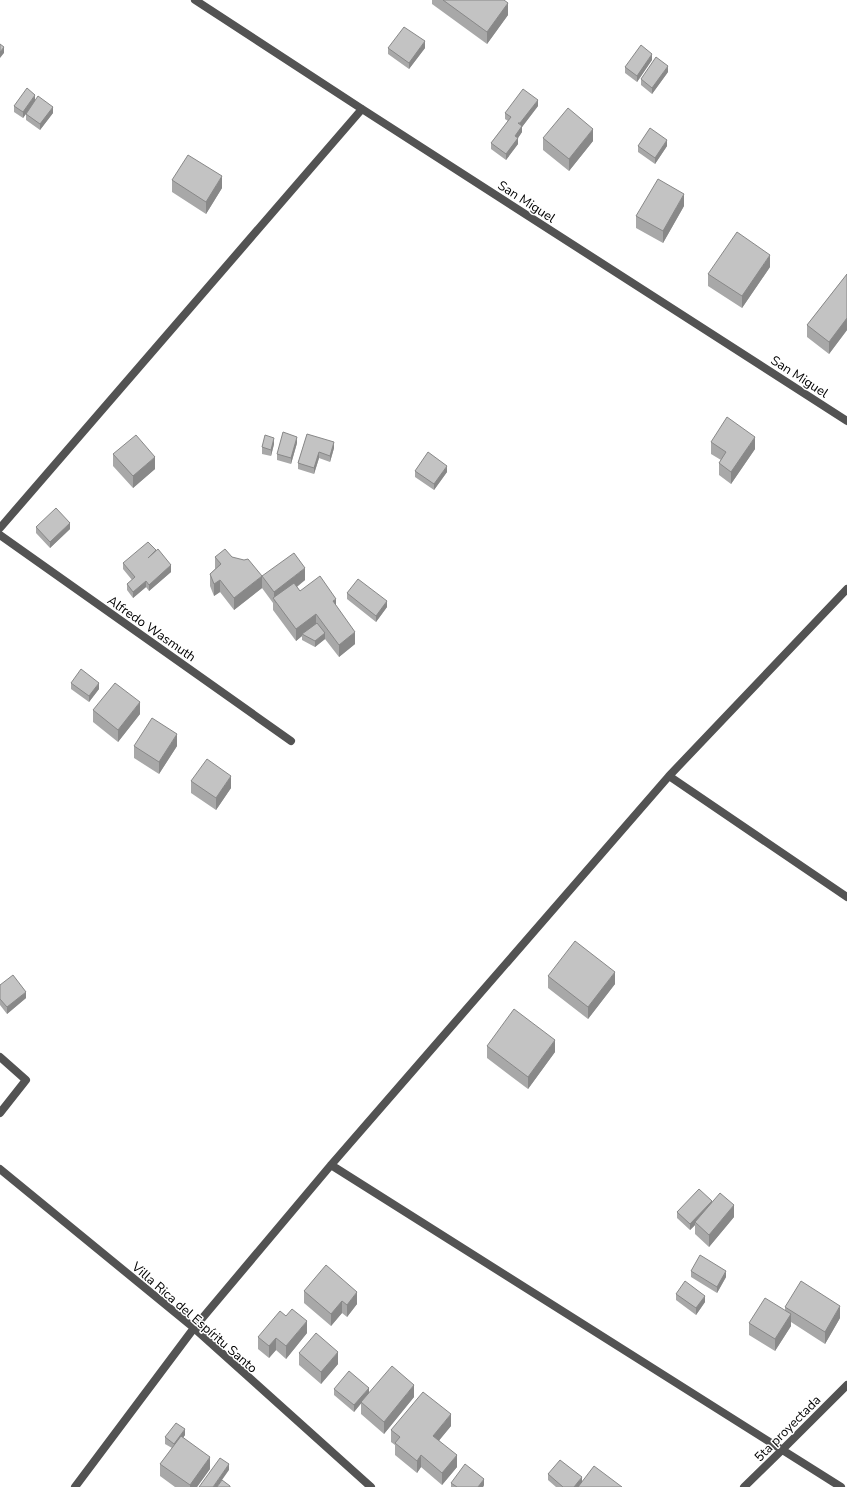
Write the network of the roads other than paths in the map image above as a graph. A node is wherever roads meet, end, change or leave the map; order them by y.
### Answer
1 (195, 0) edge
2 (362, 109) junction
3 (847, 420) edge
4 (0, 528) edge
5 (0, 535) edge
6 (847, 589) edge
7 (291, 741) dead end
8 (669, 776) junction
9 (847, 897) edge
10 (0, 1057) edge
11 (0, 1113) edge
12 (331, 1165) junction
13 (0, 1169) edge
14 (194, 1328) junction
15 (847, 1385) edge
16 (784, 1449) junction
17 (75, 1487) edge
18 (371, 1487) edge
19 (744, 1487) edge
20 (842, 1487) edge

1 - 2 street, San Miguel
2 - 3 street, San Miguel
2 - 4 street
5 - 7 street, Alfredo Wasmuth
6 - 8 street
8 - 9 street
8 - 12 street
10 - 11 street
12 - 14 street
12 - 16 street
13 - 14 street, Villa Rica del Espíritu Santo
14 - 17 street
14 - 18 street, Villa Rica del Espíritu Santo
15 - 16 street, 5ta proyectada
16 - 19 street, 5ta proyectada
16 - 20 street

